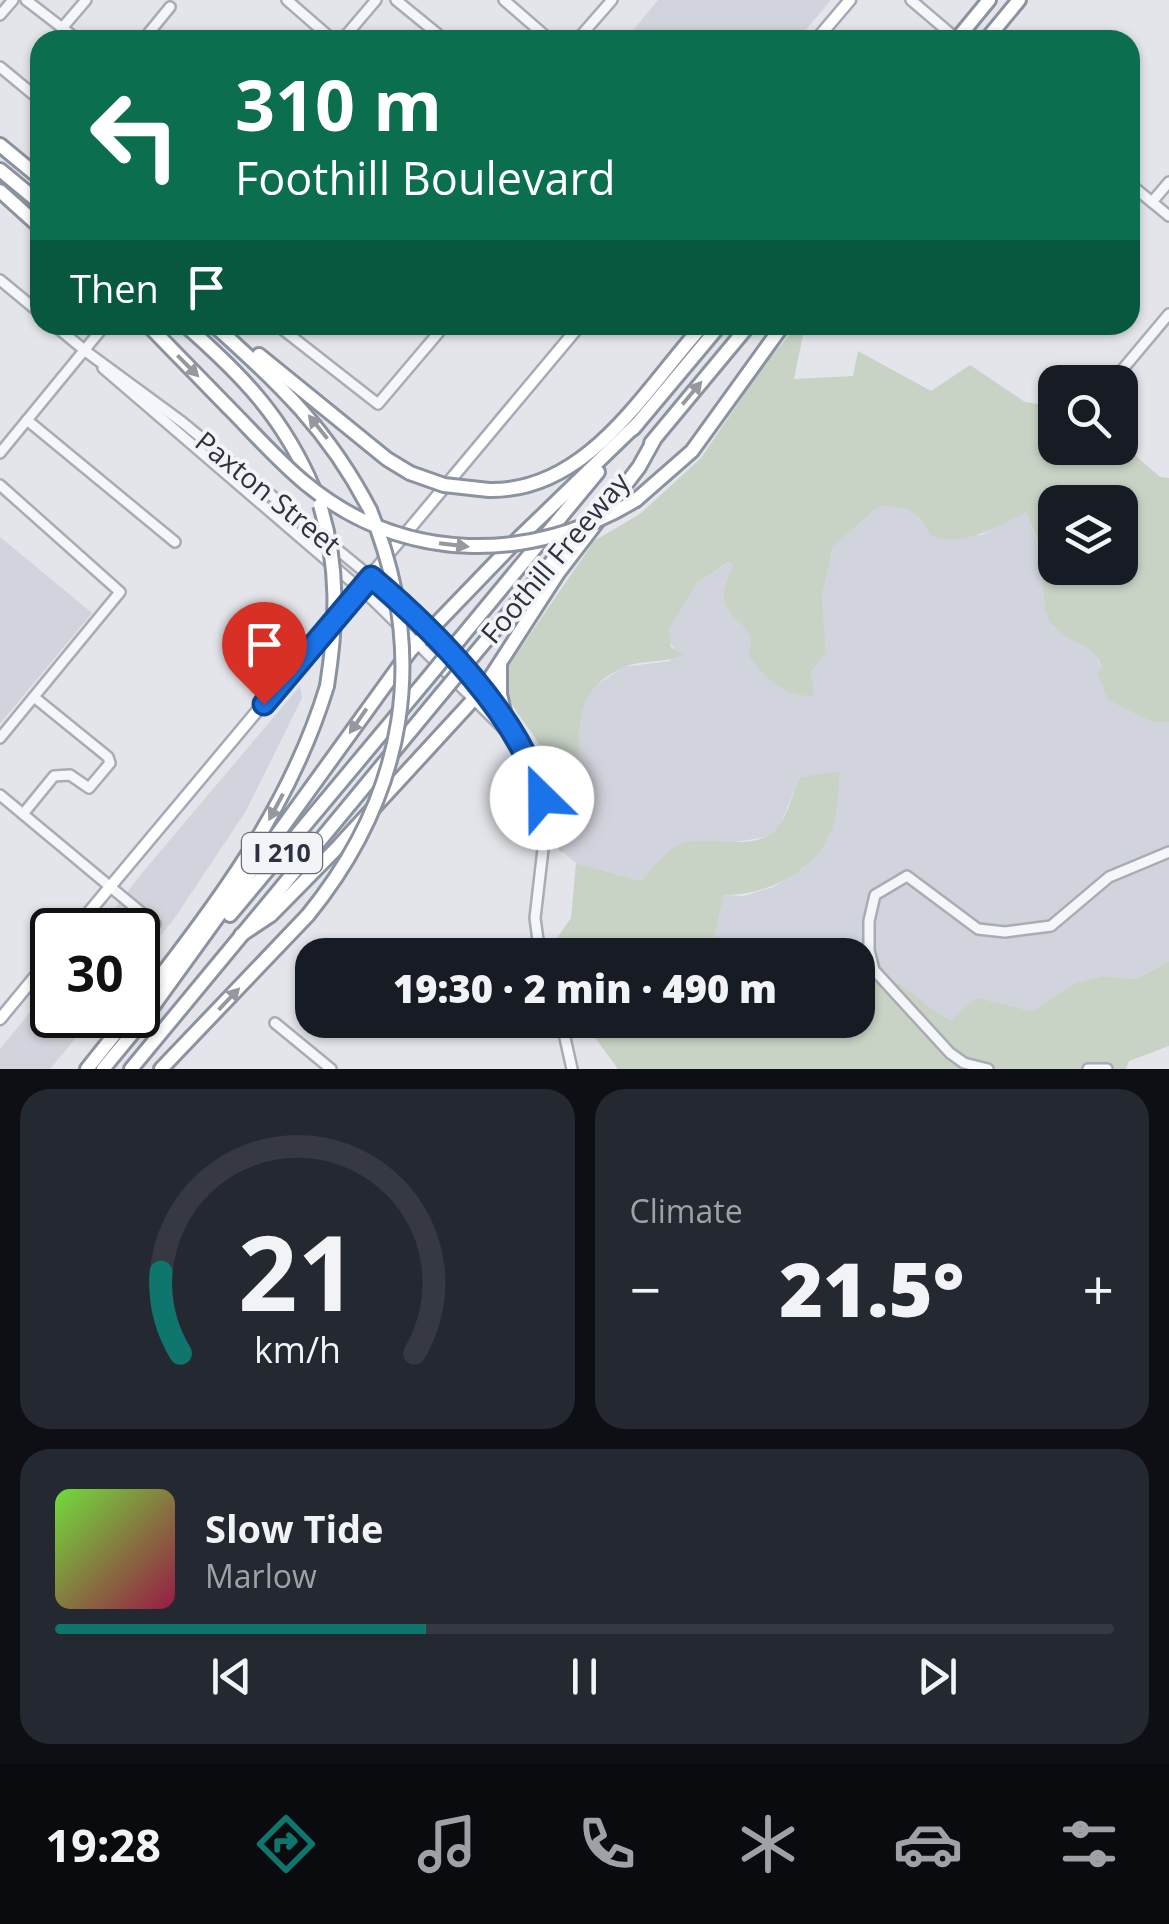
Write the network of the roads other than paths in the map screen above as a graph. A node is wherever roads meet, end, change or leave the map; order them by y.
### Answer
1 (14, 0) edge
2 (26, 0) edge
3 (86, 0) edge
4 (287, 0) edge
5 (376, 0) edge
6 (396, 0) edge
7 (504, 0) edge
8 (612, 0) edge
9 (850, 0) edge
10 (911, 0) edge
11 (989, 0) edge
12 (1019, 0) edge
13 (170, 7) dead end
14 (0, 15) edge
15 (63, 27) junction
16 (66, 30) edge
17 (151, 30) edge
18 (322, 30) edge
19 (350, 30) edge
20 (432, 30) edge
21 (538, 30) edge
22 (586, 30) edge
23 (824, 30) edge
24 (952, 30) edge
25 (965, 30) edge
26 (994, 30) edge
27 (0, 67) edge
28 (30, 92) edge
29 (0, 145) edge
30 (0, 170) edge
31 (30, 170) edge
32 (1169, 182) edge
33 (0, 191) edge
34 (1140, 192) edge
35 (30, 194) edge
36 (1152, 202) junction
37 (1169, 216) edge
38 (30, 218) edge
39 (0, 280) edge
40 (30, 305) edge
41 (1169, 314) edge
42 (66, 335) edge
43 (97, 335) edge
44 (158, 335) edge
45 (196, 335) edge
46 (227, 335) edge
47 (230, 335) edge
48 (294, 335) edge
49 (437, 335) edge
50 (572, 335) edge
51 (695, 335) edge
52 (712, 335) edge
53 (741, 335) edge
54 (776, 335) edge
55 (84, 350) junction
56 (1126, 365) edge
57 (26, 420) junction
58 (637, 424) junction
59 (654, 440) junction
60 (0, 452) edge
61 (0, 486) edge
62 (175, 542) dead end
63 (371, 577) junction
64 (360, 590) junction
65 (428, 632) junction
66 (417, 644) junction
67 (500, 664) junction
68 (478, 693) junction
69 (34, 697) junction
70 (506, 724) junction
71 (0, 738) edge
72 (516, 741) junction
73 (0, 795) edge
74 (23, 814) junction
75 (1169, 852) edge
76 (110, 887) junction
77 (92, 908) edge
78 (135, 908) edge
79 (242, 935) junction
80 (538, 938) edge
81 (160, 977) edge
82 (30, 983) edge
83 (160, 986) edge
84 (160, 990) edge
85 (0, 1019) edge
86 (275, 1023) dead end
87 (117, 1038) edge
88 (123, 1038) edge
89 (565, 1038) edge
90 (87, 1069) edge
91 (103, 1069) edge
92 (131, 1069) edge
93 (161, 1069) edge
94 (330, 1069) edge
95 (572, 1069) edge
96 (988, 1069) edge
97 (1088, 1069) edge
98 (1107, 1069) edge

1 - 14 street
2 - 15 street
3 - 15 street
4 - 18 street
5 - 19 street
6 - 20 street
7 - 21 street
8 - 22 street
9 - 23 main road
10 - 24 street
11 - 25 highway
12 - 26 highway
13 - 17 street
15 - 16 street
27 - 28 street
29 - 31 highway
30 - 35 highway
32 - 36 street
33 - 38 highway
34 - 36 street
36 - 37 street
39 - 40 street
41 - 56 street
42 - 55 street, Paxton Street
43 - 55 street
44 -> 54 highway, bridge
45 -> 81 highway, bridge
93 -> 46 highway, bridge
47 - 51 highway, bridge
48 - 49 street
50 - 63 main road
52 - 58 highway, Foothill Freeway / I 210
59 -> 53 highway, Foothill Freeway / I 210
55 - 57 street
55 - 63 street, Paxton Street
55 - 64 street, Paxton Street
57 - 60 street
57 - 62 street
58 - 65 highway
58 - 84 highway, Foothill Freeway / I 210, bridge
59 - 67 highway
59 - 79 highway, Foothill Freeway / I 210, bridge
61 - 69 street
63 - 64 main road
63 - 65 street, Paxton Street
64 - 66 street, Paxton Street
64 - 76 main road
65 - 66 highway
65 - 68 street, Paxton Street
66 - 68 street, Paxton Street
66 -> 83 highway
67 - 68 highway
67 - 70 highway
68 - 70 street, Paxton Street
68 - 72 street, Paxton Street
68 - 79 highway
69 - 71 street
69 - 74 street
70 - 72 street, Paxton Street
72 - 80 street, Paxton Street
73 - 74 street
74 - 76 street
75 - 96 street
76 - 77 main road
76 - 78 street
79 - 92 highway, Foothill Freeway / I 210
82 - 85 main road
86 - 94 street
87 - 90 highway
88 - 91 highway, Foothill Freeway / I 210
89 - 95 street
97 - 98 street

